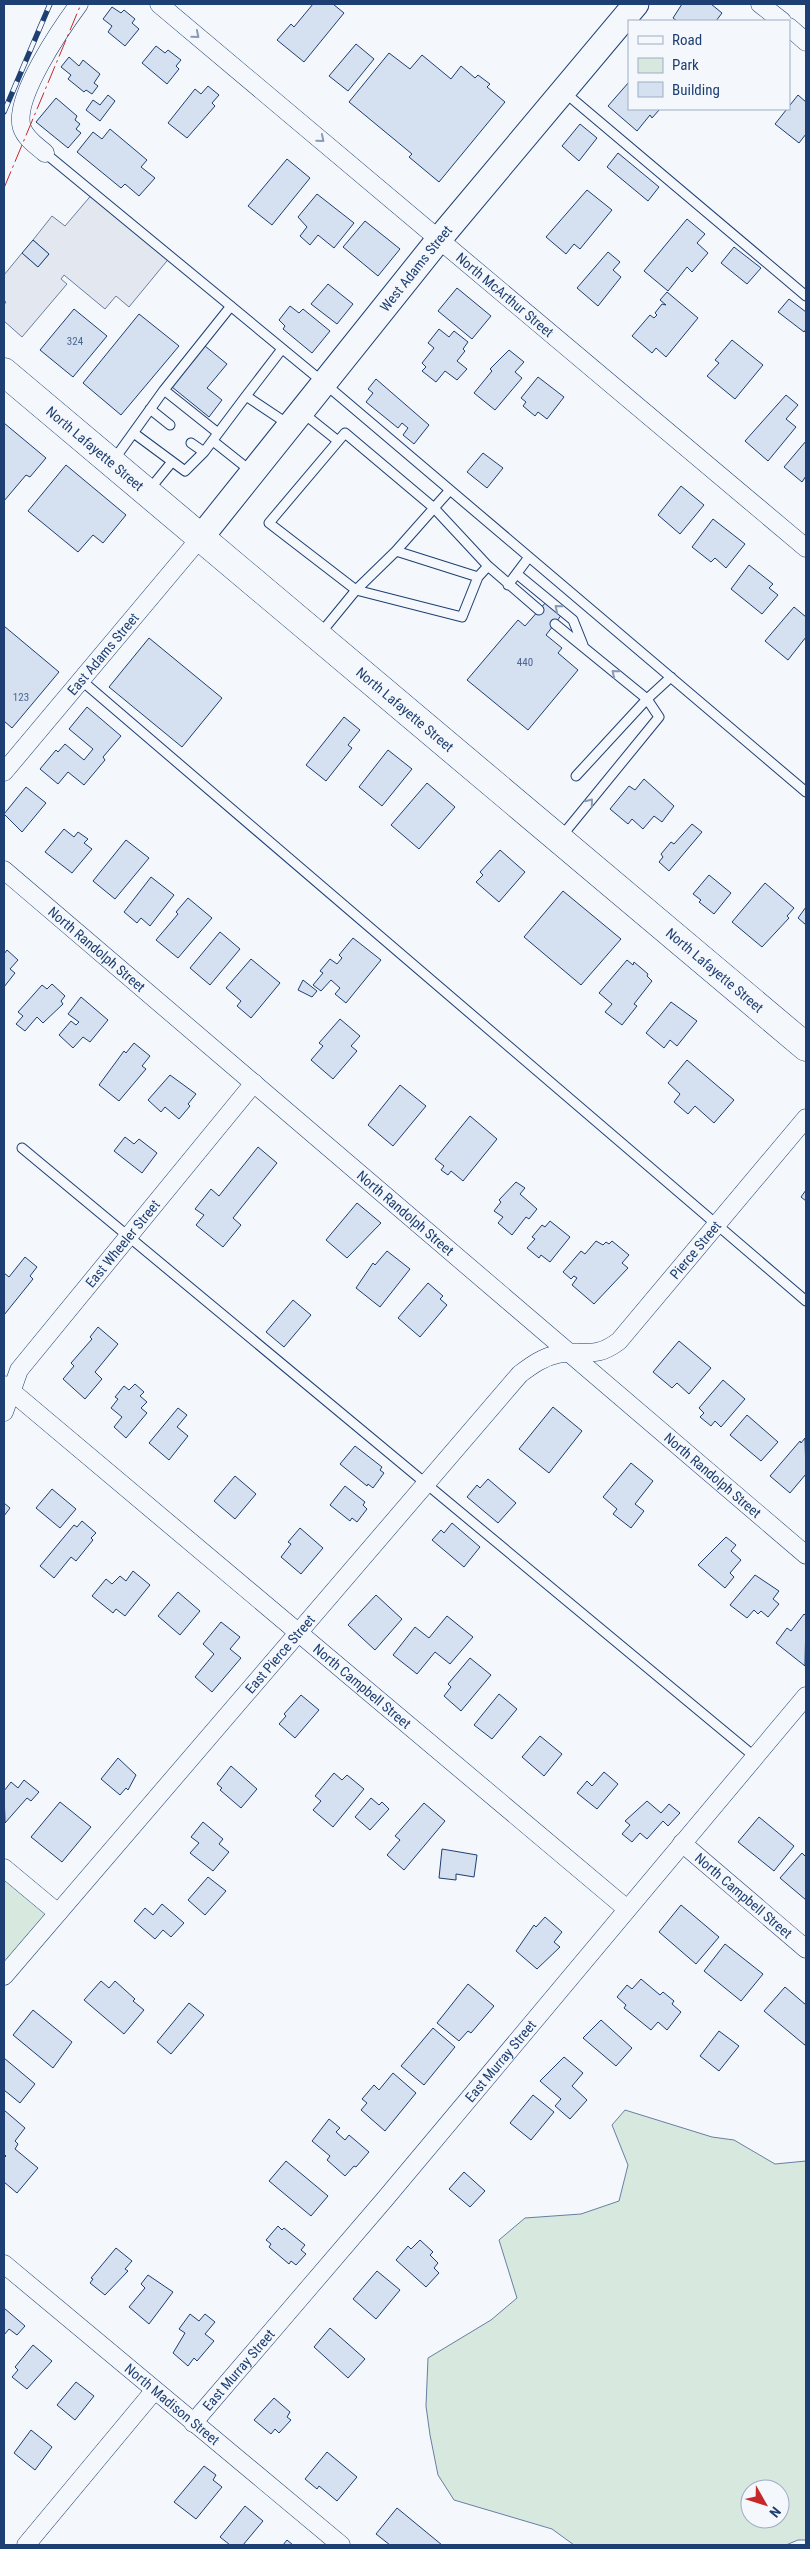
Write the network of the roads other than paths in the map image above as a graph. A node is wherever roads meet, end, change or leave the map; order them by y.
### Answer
1 (79, 4) edge
2 (159, 4) edge
3 (636, 4) edge
4 (760, 4) edge
5 (781, 20) edge
6 (790, 28) edge
7 (806, 42) edge
8 (563, 91) junction
9 (45, 153) joint
10 (440, 238) junction
11 (806, 296) edge
12 (231, 306) junction
13 (282, 348) junction
14 (4, 372) edge
15 (324, 383) junction
16 (164, 390) junction
17 (246, 396) junction
18 (150, 409) junction
19 (296, 419) junction
20 (170, 425) dead end
21 (135, 434) junction
22 (215, 437) junction
23 (338, 441) junction
24 (191, 443) dead end
25 (204, 452) junction
26 (112, 463) junction
27 (171, 463) junction
28 (252, 472) junction
29 (450, 490) junction
30 (148, 491) junction
31 (434, 508) junction
32 (201, 537) junction
33 (806, 548) edge
34 (396, 551) junction
35 (530, 557) junction
36 (488, 566) junction
37 (517, 574) junction
38 (478, 577) junction
39 (508, 585) junction
40 (356, 590) junction
41 (539, 610) dead end
42 (555, 624) dead end
43 (319, 636) junction
44 (584, 647) junction
45 (671, 677) junction
46 (81, 680) junction
47 (647, 699) junction
48 (4, 772) edge
49 (576, 776) dead end
50 (806, 792) edge
51 (560, 840) junction
52 (4, 870) edge
53 (806, 1047) edge
54 (254, 1083) junction
55 (806, 1118) edge
56 (22, 1148) dead end
57 (717, 1225) junction
58 (129, 1236) junction
59 (806, 1301) edge
60 (570, 1352) junction
61 (7, 1388) edge
62 (4, 1412) edge
63 (425, 1483) junction
64 (806, 1555) edge
65 (296, 1632) junction
66 (806, 1696) edge
67 (754, 1757) junction
68 (682, 1843) junction
69 (4, 1868) edge
70 (627, 1909) junction
71 (58, 1913) junction
72 (806, 1949) edge
73 (4, 1976) edge
74 (4, 2264) edge
75 (154, 2391) junction
76 (193, 2423) junction
77 (26, 2545) edge
78 (341, 2545) edge

1 - 9 street
2 -> 10 street, North McArthur Street
3 - 8 street, West Adams Street
4 - 5 street
6 - 7 street
8 - 10 street, West Adams Street
8 - 11 lane
9 - 12 lane
10 - 15 street, West Adams Street
10 - 33 street, North McArthur Street
12 - 13 lane
12 - 16 lane
13 - 15 lane
13 - 17 lane
14 - 26 highway, North Lafayette Street
15 - 19 street, West Adams Street
15 - 29 lane
16 - 18 lane
16 - 22 lane
17 - 19 lane
17 - 22 lane
18 - 20 lane
18 - 21 lane
19 - 23 lane
19 - 28 street, West Adams Street
21 - 26 lane
21 - 27 lane
22 - 25 lane
22 - 28 lane
23 - 31 lane
23 - 40 lane
24 - 25 lane
25 - 27 lane
26 - 30 highway, North Lafayette Street
27 - 30 lane
28 - 32 street, West Adams Street
29 - 31 lane
29 - 35 lane
30 - 32 highway, North Lafayette Street
31 - 34 lane
31 - 36 lane
32 - 43 highway, North Lafayette Street
32 - 46 street, East Adams Street
34 - 38 lane
34 - 40 lane
35 - 37 lane
35 - 45 lane
36 - 38 lane
36 - 39 lane
37 - 39 lane
44 -> 37 lane
38 - 40 lane
39 - 41 lane
40 - 43 lane
42 - 44 lane
43 - 51 highway, North Lafayette Street
47 -> 44 lane
45 - 47 lane
45 - 50 lane
46 - 48 street, East Adams Street
46 - 57 lane
47 - 49 lane
51 -> 47 lane
51 - 53 highway, North Lafayette Street
52 - 54 street, North Randolph Street
54 - 58 street, East Wheeler Street
54 - 60 street, North Randolph Street
55 - 57 street, Pierce Street
56 - 58 lane
57 - 59 lane
57 - 60 street, Pierce Street
58 - 61 street, East Wheeler Street
58 - 63 lane
60 - 63 street, East Pierce Street
60 - 64 street, North Randolph Street
61 - 62 street, East Wheeler Street
61 - 65 street, North Campbell Street
63 - 65 street, East Pierce Street
63 - 67 lane
65 - 70 street, North Campbell Street
65 - 71 street, East Pierce Street
66 - 67 street, East Murray Street
67 - 68 street, East Murray Street
68 - 70 street, East Murray Street
68 - 72 street, North Campbell Street
69 - 71 street
70 - 76 street, East Murray Street
71 - 73 street, East Pierce Street
74 - 75 street, North Madison Street
75 - 76 street, North Madison Street
75 - 77 street
76 - 78 street, North Madison Street

